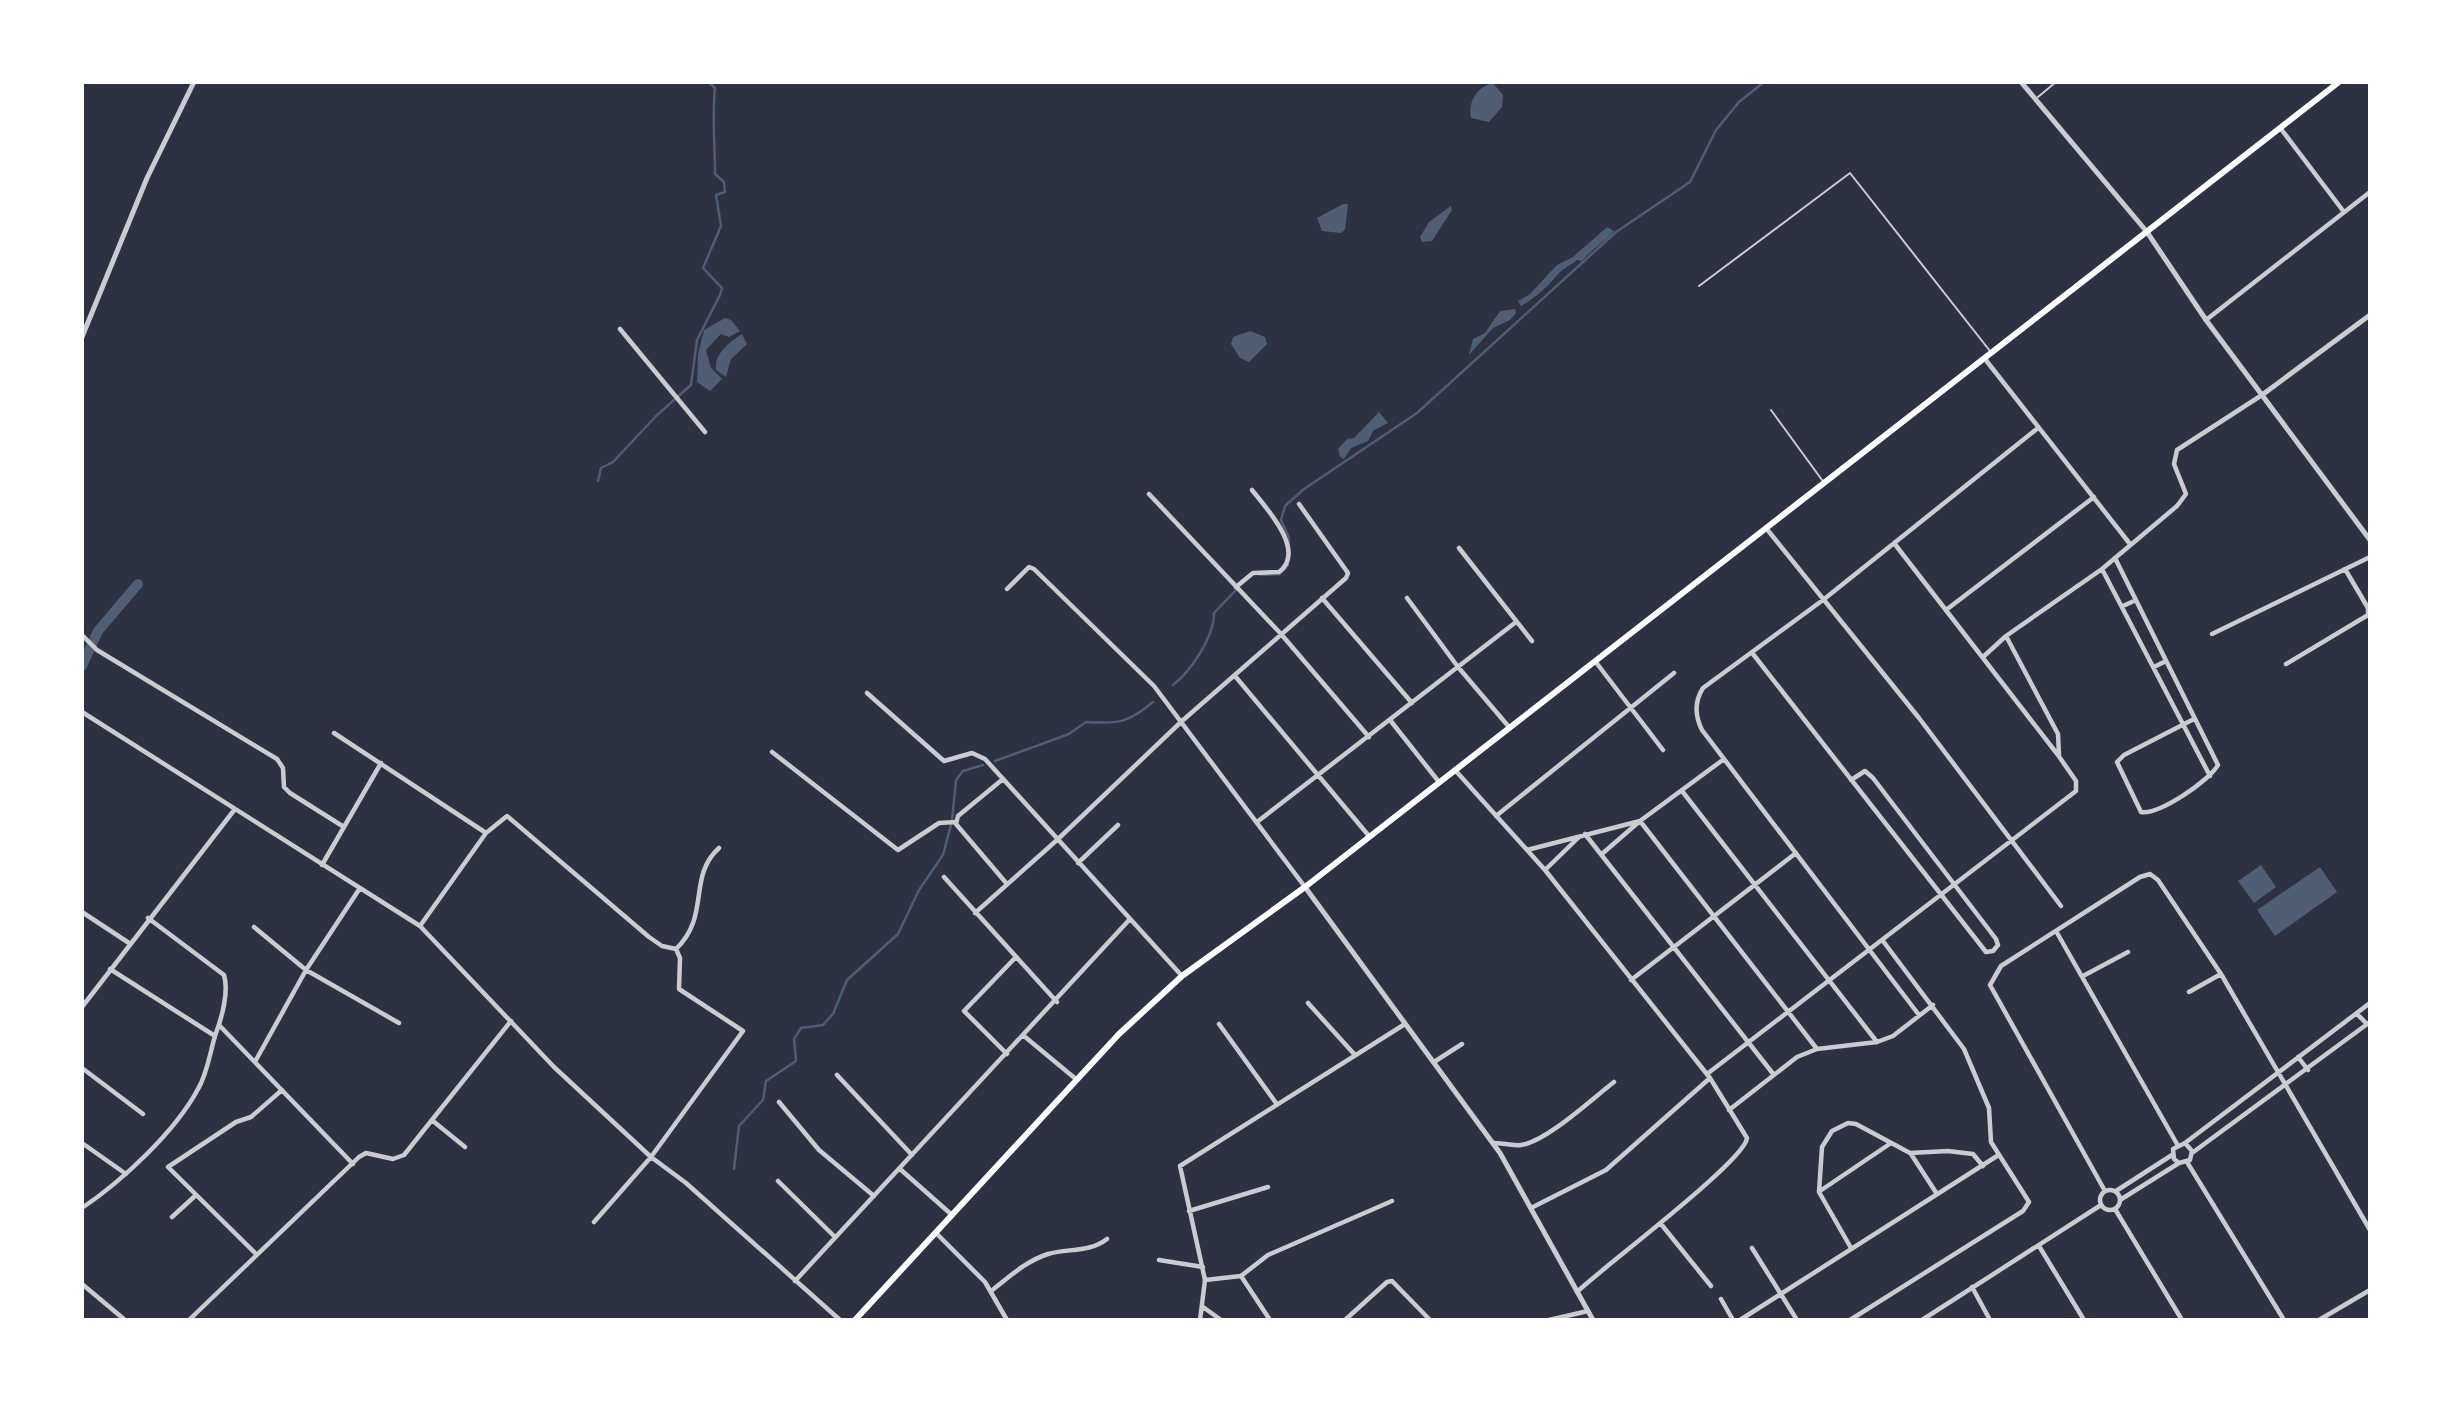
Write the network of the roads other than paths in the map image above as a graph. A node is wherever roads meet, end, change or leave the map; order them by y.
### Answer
1 (194, 82) edge
2 (2021, 82) edge
3 (2056, 82) edge
4 (2338, 83) edge
5 (2035, 99) junction
6 (2281, 129) junction
7 (2370, 192) edge
8 (2344, 212) junction
9 (2147, 232) junction
10 (1699, 286) dead end
11 (2370, 315) edge
12 (2206, 320) junction
13 (620, 329) dead end
14 (82, 337) edge
15 (1992, 353) junction
16 (1985, 359) junction
17 (2262, 395) junction
18 (1771, 410) dead end
19 (2038, 428) junction
20 (705, 432) dead end
21 (1825, 483) junction
22 (1252, 490) dead end
23 (1149, 494) dead end
24 (2094, 497) junction
25 (1299, 504) dead end
26 (1766, 528) junction
27 (2370, 540) edge
28 (1894, 543) junction
29 (2130, 544) junction
30 (1459, 548) dead end
31 (2370, 556) edge
32 (2115, 558) junction
33 (2102, 569) junction
34 (2344, 569) junction
35 (1236, 587) junction
36 (1007, 589) dead end
37 (1322, 597) junction
38 (1407, 598) dead end
39 (1823, 600) junction
40 (2136, 600) junction
41 (2123, 606) junction
42 (1946, 610) junction
43 (2369, 617) edge
44 (1516, 622) junction
45 (1281, 634) junction
46 (2212, 634) dead end
47 (82, 635) edge
48 (2006, 636) junction
49 (1532, 641) dead end
50 (1752, 654) junction
51 (1983, 657) junction
52 (1595, 661) junction
53 (2166, 661) junction
54 (2286, 664) dead end
55 (1458, 667) junction
56 (2154, 667) junction
57 (1674, 673) dead end
58 (1235, 676) junction
59 (867, 693) dead end
60 (1412, 703) junction
61 (1632, 709) junction
62 (82, 712) edge
63 (2194, 719) junction
64 (1390, 720) junction
65 (1182, 721) junction
66 (2182, 725) junction
67 (1509, 727) junction
68 (334, 733) dead end
69 (1369, 737) junction
70 (1663, 750) dead end
71 (772, 752) dead end
72 (2059, 755) junction
73 (1724, 759) junction
74 (381, 763) junction
75 (1455, 770) junction
76 (1318, 776) junction
77 (2210, 776) junction
78 (1003, 779) junction
79 (1851, 780) junction
80 (1439, 782) junction
81 (1682, 791) junction
82 (236, 809) junction
83 (1496, 816) junction
84 (953, 821) junction
85 (1640, 821) junction
86 (1257, 822) junction
87 (1118, 825) dead end
88 (344, 827) junction
89 (486, 833) junction
90 (1582, 835) junction
91 (1369, 836) junction
92 (1057, 840) junction
93 (2011, 843) junction
94 (719, 848) dead end
95 (1527, 850) junction
96 (1603, 853) junction
97 (1796, 853) junction
98 (1078, 863) junction
99 (322, 865) junction
100 (1545, 870) junction
101 (944, 877) dead end
102 (1007, 884) junction
103 (1755, 885) junction
104 (1305, 887) junction
105 (1954, 887) junction
106 (360, 888) junction
107 (1941, 895) junction
108 (2061, 906) dead end
109 (82, 912) edge
110 (975, 913) junction
111 (1714, 916) junction
112 (148, 918) junction
113 (1130, 919) junction
114 (420, 926) junction
115 (254, 928) dead end
116 (2056, 931) junction
117 (1883, 941) junction
118 (129, 943) junction
119 (1674, 947) junction
120 (676, 949) junction
121 (1871, 949) junction
122 (2128, 952) dead end
123 (1014, 958) junction
124 (110, 969) junction
125 (306, 970) junction
126 (2221, 974) junction
127 (1182, 976) junction
128 (2083, 976) junction
129 (1631, 980) junction
130 (1829, 981) junction
131 (2189, 992) dead end
132 (1057, 1002) junction
133 (1308, 1003) dead end
134 (2370, 1003) edge
135 (1933, 1005) junction
136 (82, 1007) edge
137 (1788, 1011) junction
138 (2357, 1014) junction
139 (1919, 1015) junction
140 (511, 1021) junction
141 (399, 1023) dead end
142 (2368, 1023) edge
143 (1219, 1024) dead end
144 (1405, 1024) junction
145 (219, 1025) junction
146 (215, 1036) junction
147 (1024, 1036) junction
148 (1749, 1042) junction
149 (1877, 1042) junction
150 (1462, 1044) dead end
151 (1817, 1049) junction
152 (1007, 1054) junction
153 (1356, 1055) junction
154 (2298, 1057) junction
155 (256, 1060) junction
156 (1434, 1062) junction
157 (82, 1068) edge
158 (2308, 1070) junction
159 (2280, 1074) junction
160 (837, 1075) dead end
161 (1774, 1075) junction
162 (1709, 1076) junction
163 (1077, 1080) junction
164 (1614, 1082) dead end
165 (2287, 1084) junction
166 (282, 1090) junction
167 (779, 1102) dead end
168 (1276, 1104) junction
169 (1729, 1110) junction
170 (143, 1115) dead end
171 (433, 1121) junction
172 (82, 1143) edge
173 (1493, 1143) junction
174 (1891, 1143) junction
175 (2185, 1143) junction
176 (2177, 1144) junction
177 (465, 1147) dead end
178 (1910, 1153) junction
179 (2192, 1153) junction
180 (2172, 1155) junction
181 (912, 1156) junction
182 (1997, 1156) junction
183 (651, 1157) junction
184 (2187, 1162) junction
185 (2179, 1163) junction
186 (353, 1164) junction
187 (1983, 1166) junction
188 (900, 1169) junction
189 (126, 1174) junction
190 (778, 1181) dead end
191 (1268, 1187) dead end
192 (2105, 1191) junction
193 (2116, 1191) junction
194 (1819, 1192) junction
195 (1937, 1194) junction
196 (195, 1196) junction
197 (874, 1196) junction
198 (2120, 1200) junction
199 (1392, 1201) dead end
200 (2101, 1205) junction
201 (82, 1208) edge
202 (1531, 1208) junction
203 (2115, 1209) junction
204 (1189, 1211) junction
205 (952, 1216) junction
206 (172, 1217) dead end
207 (594, 1222) dead end
208 (1660, 1224) junction
209 (2370, 1230) edge
210 (936, 1233) junction
211 (835, 1237) junction
212 (1107, 1239) dead end
213 (2039, 1246) junction
214 (1752, 1248) dead end
215 (1851, 1248) junction
216 (257, 1255) junction
217 (1159, 1260) dead end
218 (1203, 1268) junction
219 (1241, 1276) junction
220 (1205, 1280) junction
221 (794, 1281) junction
222 (82, 1284) edge
223 (1711, 1286) dead end
224 (1972, 1287) junction
225 (2370, 1290) edge
226 (991, 1291) junction
227 (1577, 1292) junction
228 (1781, 1293) junction
229 (1721, 1299) dead end
230 (1203, 1307) junction
231 (1588, 1311) junction
232 (1348, 1319) edge
233 (125, 1320) edge
234 (189, 1320) edge
235 (840, 1320) edge
236 (855, 1320) edge
237 (1007, 1320) edge
238 (1200, 1320) edge
239 (1221, 1320) edge
240 (1270, 1320) edge
241 (1430, 1320) edge
242 (1549, 1320) edge
243 (1593, 1320) edge
244 (1733, 1320) edge
245 (1740, 1320) edge
246 (1797, 1320) edge
247 (1850, 1320) edge
248 (1922, 1320) edge
249 (1990, 1320) edge
250 (2084, 1320) edge
251 (2182, 1320) edge
252 (2284, 1320) edge
253 (2319, 1320) edge

1 - 14 street
2 - 5 street
3 - 5 lane
4 - 6 main road
5 - 9 street
6 - 8 street
6 - 9 main road
7 - 8 street
8 - 12 street
9 - 12 street
9 - 15 main road
10 - 15 lane
11 - 17 street
12 - 17 street
13 - 20 street
15 - 16 main road
16 - 19 street
16 - 21 main road
17 - 27 street
17 - 29 street
18 - 21 lane
19 - 24 street
19 - 28 street
21 - 26 main road
22 - 35 street
23 - 35 street
24 - 29 street
24 - 42 street
25 - 37 street
26 - 39 street
26 - 52 main road
28 - 39 street
28 - 42 street
29 - 32 street
30 - 44 street
31 - 34 street
32 - 33 street
32 - 40 street
33 - 41 street
33 - 48 street
34 - 43 street
34 - 46 street
35 - 45 street
36 - 65 street
37 - 45 street
37 - 60 street
38 - 55 street
39 - 50 street
39 - 93 street
40 - 41 street
40 - 53 street
41 - 56 street
42 - 51 street
43 - 54 street
44 - 49 street
44 - 55 street
45 - 58 street
45 - 69 street
47 - 88 street
48 - 51 street
48 - 72 street
50 - 73 street
50 - 79 street
51 - 72 street
52 - 61 street
52 - 67 main road
53 - 56 street
53 - 63 street
55 - 60 street
55 - 67 street
56 - 66 street
57 - 61 street
58 - 65 street
58 - 76 street
59 - 78 street
60 - 64 street
61 - 70 street
61 - 83 street
62 - 82 street
63 - 66 street
63 - 77 street
64 - 69 street
64 - 80 street
65 - 86 street
65 - 92 street
66 - 77 street
66 - 77 street
67 - 75 main road
68 - 74 street
69 - 76 street
71 - 84 street
72 - 93 street
73 - 81 street
73 - 97 street
74 - 88 street
74 - 89 street
75 - 80 main road
75 - 83 street
76 - 86 street
76 - 91 street
78 - 84 street
78 - 92 street
79 - 105 street
79 - 107 street
80 - 91 main road
81 - 85 street
81 - 103 street
82 - 99 street
82 - 112 street
83 - 95 street
84 - 102 street
85 - 90 street
85 - 96 street
85 - 111 street
86 - 104 street
87 - 98 street
88 - 99 street
89 - 114 street
89 - 120 street
90 - 95 street
90 - 96 street
90 - 100 street
91 - 104 main road
92 - 98 street
92 - 102 street
93 - 105 street
93 - 108 street
94 - 120 street
95 - 100 street
96 - 119 street
97 - 103 street
97 - 121 street
98 - 113 street
99 - 106 street
100 - 129 street
101 - 110 street
102 - 110 street
103 - 111 street
103 - 130 street
104 - 127 main road
104 - 144 street
105 - 107 street
105 - 107 street
106 - 114 street
106 - 125 street
107 - 117 street
109 - 118 street
110 - 123 street
111 - 119 street
111 - 137 street
112 - 118 street
112 - 145 street
113 - 127 street
113 - 132 street
114 - 140 street
115 - 125 street
116 - 126 street
116 - 128 street
116 - 192 street
117 - 121 street
117 - 135 street
118 - 124 street
119 - 129 street
119 - 148 street
120 - 183 street
121 - 130 street
121 - 139 street
122 - 128 street
123 - 132 street
123 - 152 street
124 - 136 street
124 - 146 street
125 - 141 street
125 - 155 street
126 - 131 street
126 - 159 street
127 - 163 main road
128 - 176 street
129 - 162 street
130 - 137 street
130 - 149 street
132 - 147 street
133 - 153 street
134 - 138 street
135 - 139 street
135 - 182 street
137 - 148 street
137 - 151 street
138 - 142 street
138 - 154 street
139 - 149 street
140 - 171 street
140 - 183 street
142 - 158 street
143 - 168 street
144 - 153 street
144 - 156 street
145 - 146 street
145 - 155 street
146 - 189 street
147 - 152 street
147 - 163 street
148 - 161 street
148 - 162 street
149 - 151 street
150 - 156 street
151 - 161 street
152 - 181 street
153 - 168 street
154 - 158 street
154 - 159 street
155 - 166 street
156 - 173 street
157 - 170 street
158 - 165 street
159 - 165 street
159 - 175 street
160 - 181 street
161 - 169 street
162 - 169 street
162 - 202 street
163 - 205 main road
164 - 173 street
165 - 179 street
165 - 209 street
166 - 186 street
166 - 196 street
167 - 197 street
168 - 204 street
169 - 208 street
171 - 177 street
171 - 186 street
172 - 189 street
173 - 202 street
174 - 178 street
174 - 194 street
174 - 194 street
175 - 176 street
175 - 179 street
176 - 180 street
178 - 187 street
178 - 195 street
179 - 184 street
180 - 185 street
180 - 193 street
181 - 188 street
182 - 187 street
182 - 247 street
183 - 207 street
183 - 221 street
184 - 185 street
184 - 252 street
185 - 198 street
186 - 216 street
187 - 195 street
188 - 197 street
188 - 205 street
189 - 201 street
190 - 211 street
191 - 204 street
192 - 193 street
192 - 200 street
193 - 198 street
194 - 215 street
195 - 215 street
196 - 206 street
196 - 216 street
197 - 211 street
198 - 203 street
199 - 219 street
200 - 203 street
200 - 213 street
202 - 227 street
203 - 251 street
204 - 218 street
205 - 210 main road
208 - 223 street
208 - 227 street
210 - 226 street
210 - 236 main road
211 - 221 street
212 - 226 street
213 - 224 street
213 - 250 street
214 - 228 street
215 - 228 street
216 - 234 street
217 - 218 street
218 - 220 street
219 - 220 street
219 - 240 street
220 - 230 street
221 - 235 street
222 - 233 street
224 - 248 street
224 - 249 street
225 - 253 street
226 - 237 street
227 - 231 street
228 - 245 street
228 - 246 street
229 - 244 street
230 - 238 street
230 - 239 street
231 - 242 street
231 - 243 street
232 - 241 street

